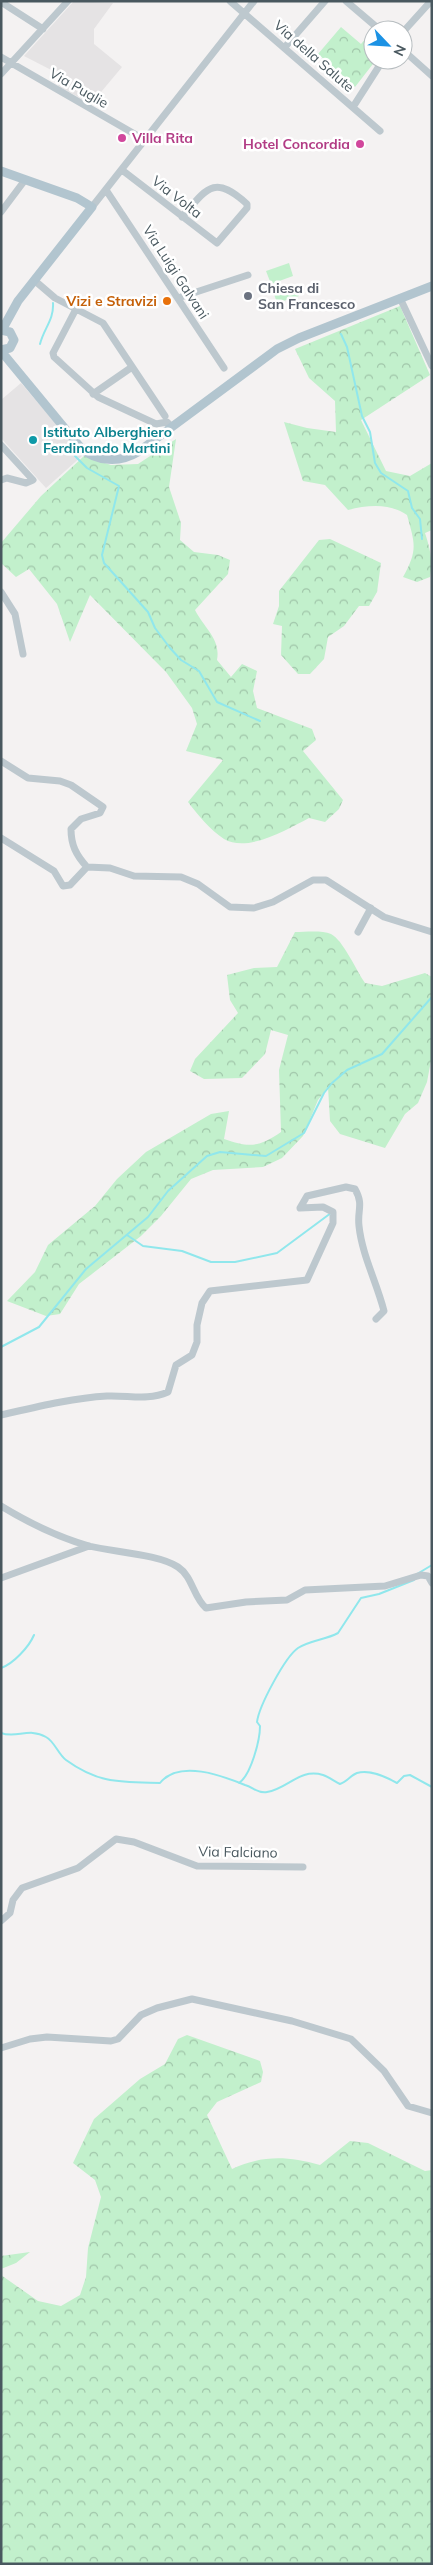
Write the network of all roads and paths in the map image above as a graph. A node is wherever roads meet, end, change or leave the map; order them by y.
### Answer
1 (68, 1) edge
2 (230, 1) edge
3 (254, 1) edge
4 (325, 1) edge
5 (346, 1) edge
6 (431, 1) edge
7 (1, 2) edge
8 (244, 14) junction
9 (368, 20) edge
10 (413, 21) edge
11 (43, 29) junction
12 (284, 48) junction
13 (1, 57) edge
14 (413, 59) edge
15 (11, 63) junction
16 (377, 70) edge
17 (1, 74) edge
18 (432, 76) edge
19 (354, 107) junction
20 (380, 131) dead end
21 (145, 140) junction
22 (122, 170) junction
23 (1, 171) edge
24 (25, 180) junction
25 (106, 190) junction
26 (92, 207) junction
27 (1, 212) edge
28 (182, 216) junction
29 (248, 274) dead end
30 (34, 280) junction
31 (432, 286) edge
32 (178, 298) junction
33 (400, 298) junction
34 (18, 301) junction
35 (76, 309) junction
36 (1, 330) edge
37 (12, 334) junction
38 (13, 345) junction
39 (1, 351) edge
40 (14, 365) junction
41 (432, 366) edge
42 (132, 367) junction
43 (224, 368) dead end
44 (93, 394) junction
45 (165, 416) dead end
46 (172, 427) junction
47 (1, 445) edge
48 (1, 480) edge
49 (1, 592) edge
50 (24, 654) dead end
51 (1, 761) edge
52 (1, 838) edge
53 (87, 868) junction
54 (371, 908) junction
55 (358, 932) dead end
56 (432, 932) edge
57 (376, 1319) dead end
58 (1, 1415) edge
59 (1, 1506) edge
60 (64, 1538) junction
61 (90, 1546) junction
62 (64, 1556) junction
63 (1, 1578) edge
64 (432, 1583) edge
65 (302, 1867) dead end
66 (1, 1921) edge
67 (1, 2048) edge
68 (432, 2113) edge

1 - 11 street
2 - 8 street, Via della Salute
3 - 8 street
4 - 12 street
5 - 9 street
6 - 10 street
7 - 11 street
8 - 12 street, Via della Salute
8 - 21 street
11 - 15 street
12 - 19 street, Via della Salute
13 - 15 street, Via Puglie
14 - 18 street
15 - 17 street
15 - 21 street, Via Puglie
16 - 19 street
19 - 20 street, Via della Salute
21 - 22 street
22 - 25 street
22 - 28 street, Via Volta
23 - 24 main road
24 - 26 main road
24 - 27 street
25 - 26 street
25 - 32 street, Via Luigi Galvani
26 - 30 main road
28 - 28 street, Via Volta
29 - 32 street
30 - 34 main road
30 - 35 street
31 - 33 main road
32 - 43 street, Via Luigi Galvani
33 - 41 street
33 - 46 main road
34 - 36 main road
34 - 37 main road
35 - 42 street
35 - 44 street
36 - 37 main road
37 - 38 main road
38 - 39 main road
38 - 40 main road
39 - 40 main road
40 - 46 main road
42 - 44 street
42 - 45 street
44 - 46 street
47 - 48 street
49 - 50 street
51 - 53 street
52 - 53 street
53 - 54 street
54 - 55 street
54 - 56 street
57 - 58 street
59 - 60 street
60 - 61 street
60 - 62 street
61 - 62 street
61 - 64 street
62 - 63 street
65 - 66 street, Via Falciano
67 - 68 street

